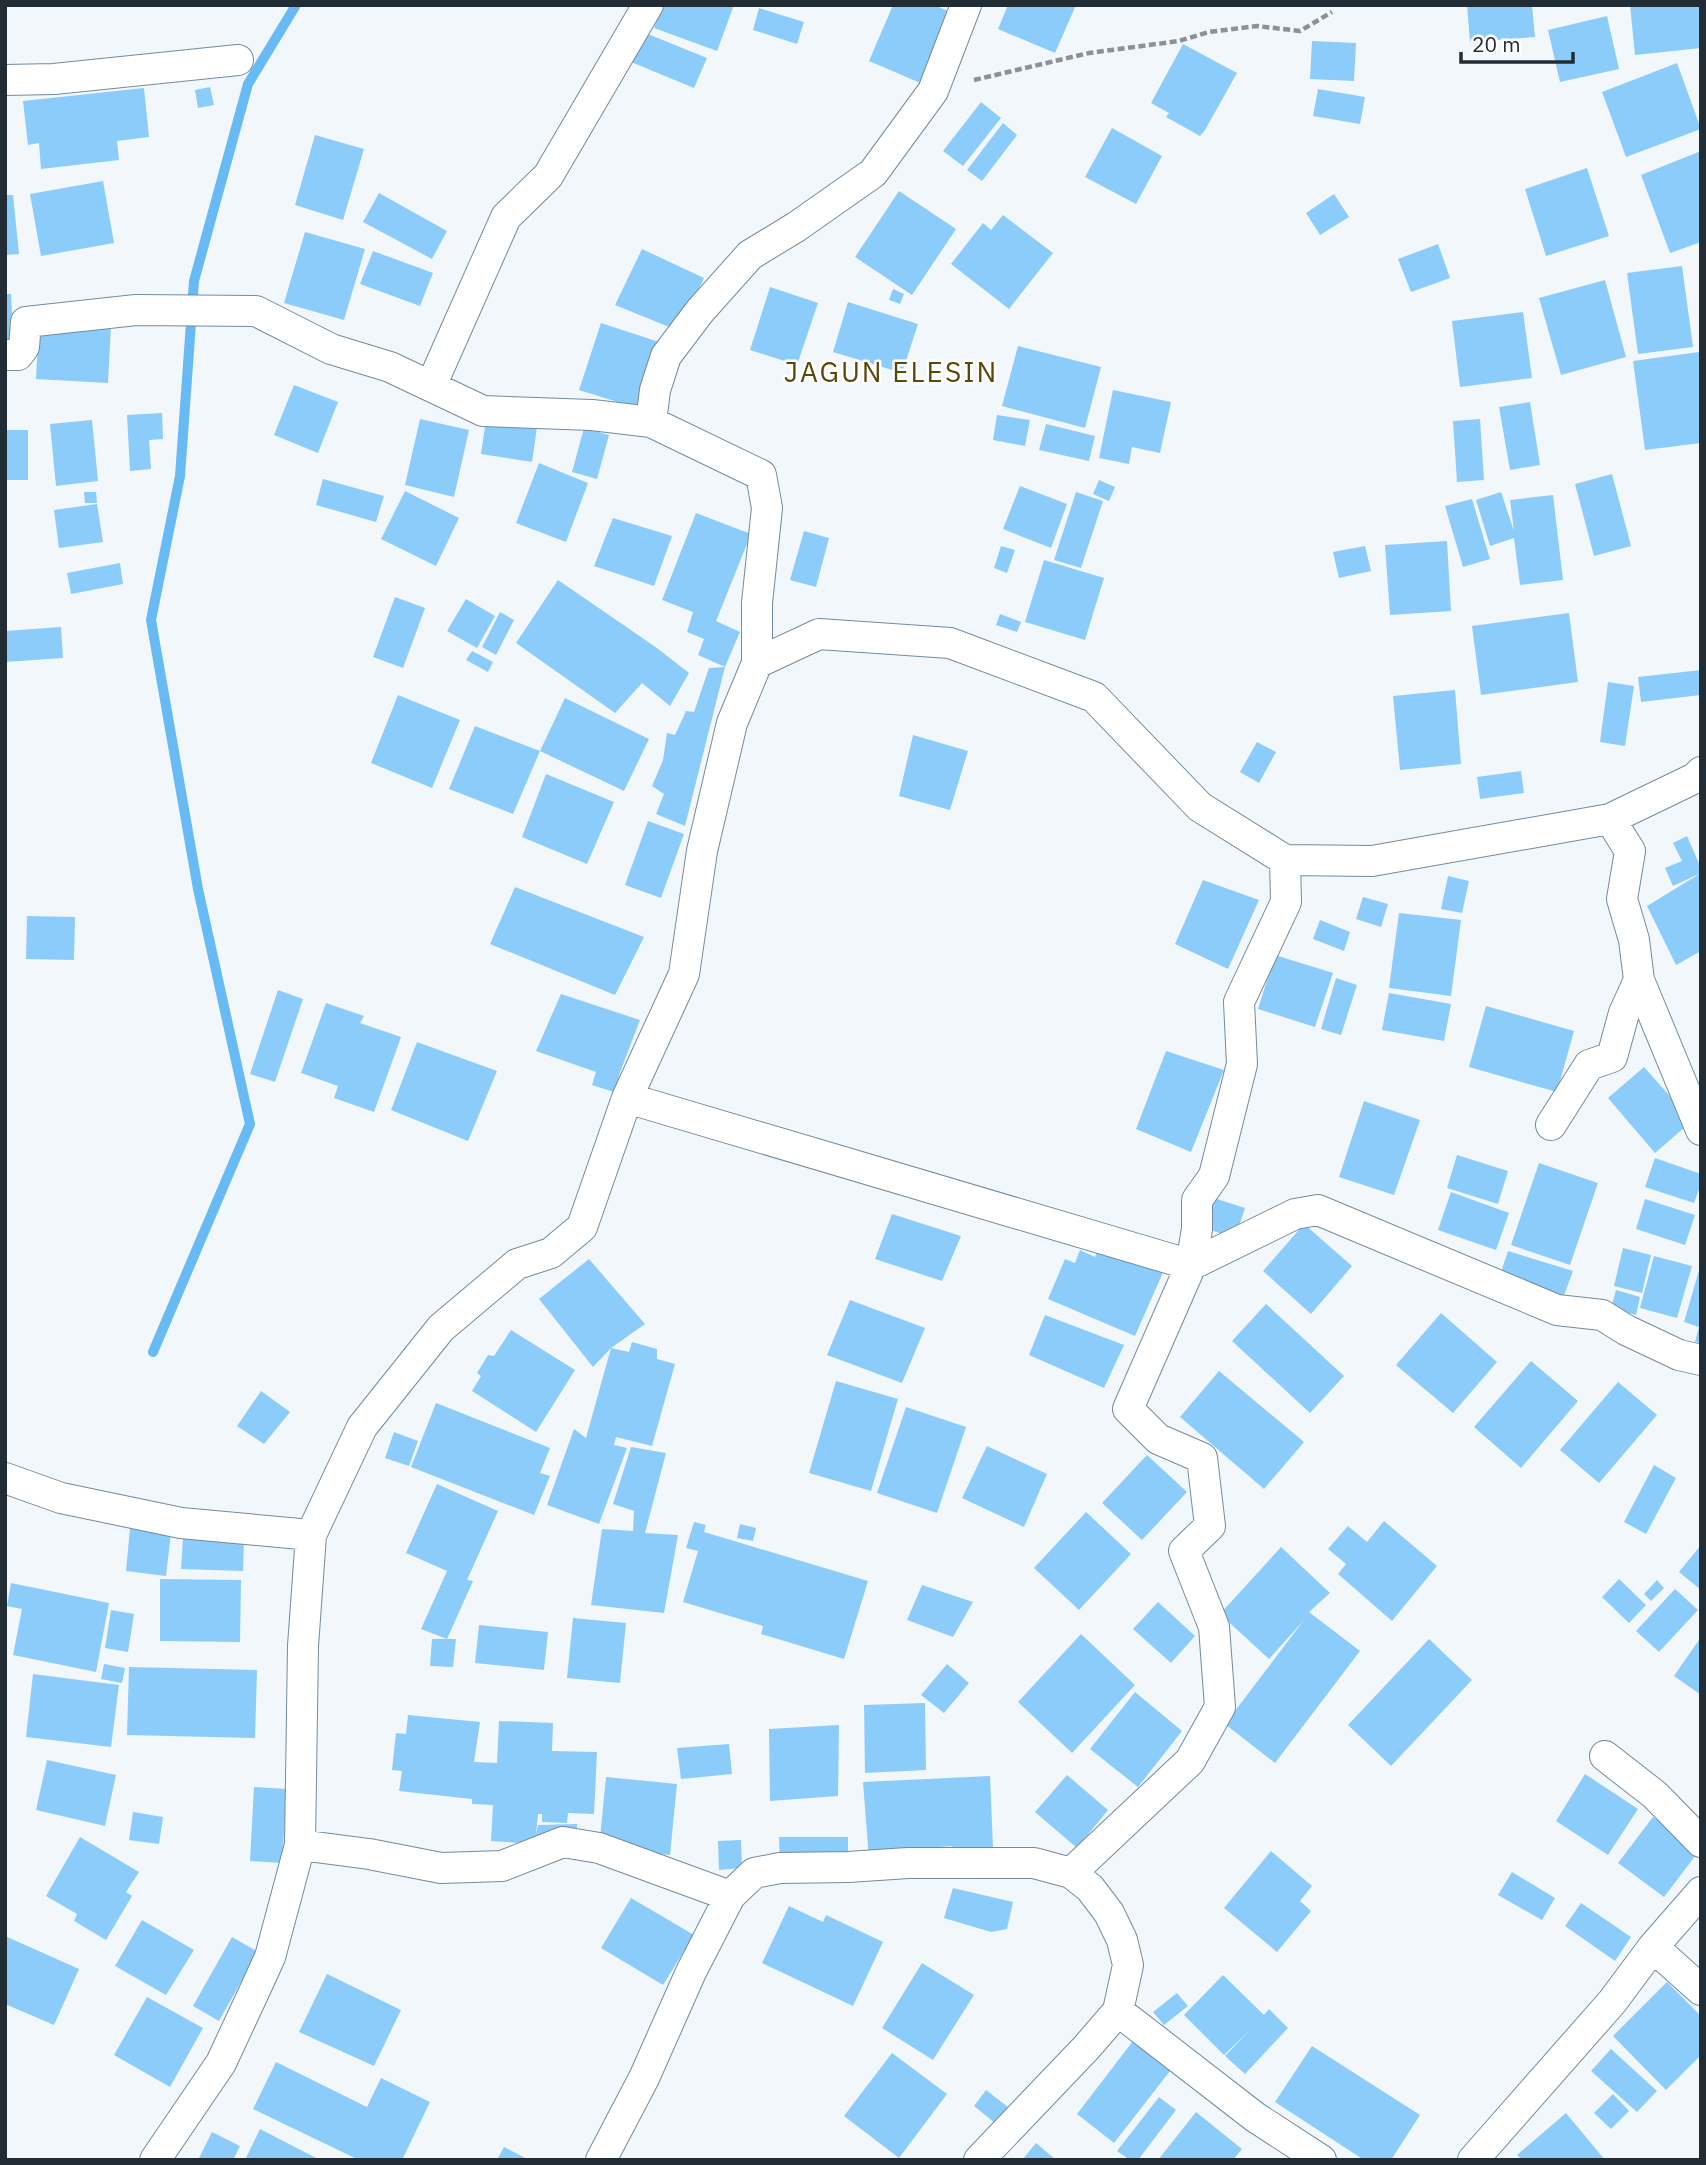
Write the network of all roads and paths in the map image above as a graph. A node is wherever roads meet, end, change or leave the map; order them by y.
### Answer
1 (648, 5) edge
2 (966, 5) edge
3 (1332, 12) dead end
4 (238, 60) dead end
5 (5, 80) edge
6 (933, 90) junction
7 (5, 355) edge
8 (430, 386) junction
9 (652, 422) junction
10 (757, 663) junction
11 (1701, 772) edge
12 (1610, 819) junction
13 (1284, 860) junction
14 (1639, 980) junction
15 (627, 1098) junction
16 (1551, 1125) dead end
17 (1701, 1130) edge
18 (1191, 1265) junction
19 (1701, 1360) edge
20 (5, 1478) edge
21 (311, 1535) junction
22 (1605, 1756) dead end
23 (1701, 1842) edge
24 (300, 1844) junction
25 (1071, 1873) junction
26 (1701, 1892) edge
27 (730, 1896) junction
28 (1653, 1947) junction
29 (1701, 1990) edge
30 (1118, 2011) junction
31 (155, 2160) edge
32 (601, 2160) edge
33 (979, 2160) edge
34 (1321, 2160) edge
35 (1473, 2160) edge

1 - 8 street
2 - 6 street
3 - 6 path
4 - 5 street
6 - 9 street
7 - 8 street
8 - 9 street
9 - 10 street
10 - 13 street
10 - 15 street
11 - 12 street
12 - 13 street
12 - 14 street
13 - 18 street
14 - 16 street
14 - 17 street
15 - 18 street
15 - 21 street
18 - 19 street
18 - 25 street
20 - 21 street
21 - 24 street
22 - 23 street
24 - 27 street
24 - 31 street
25 - 27 street
25 - 30 street
26 - 28 street
27 - 32 street
28 - 29 street
28 - 35 street
30 - 33 street
30 - 34 street

